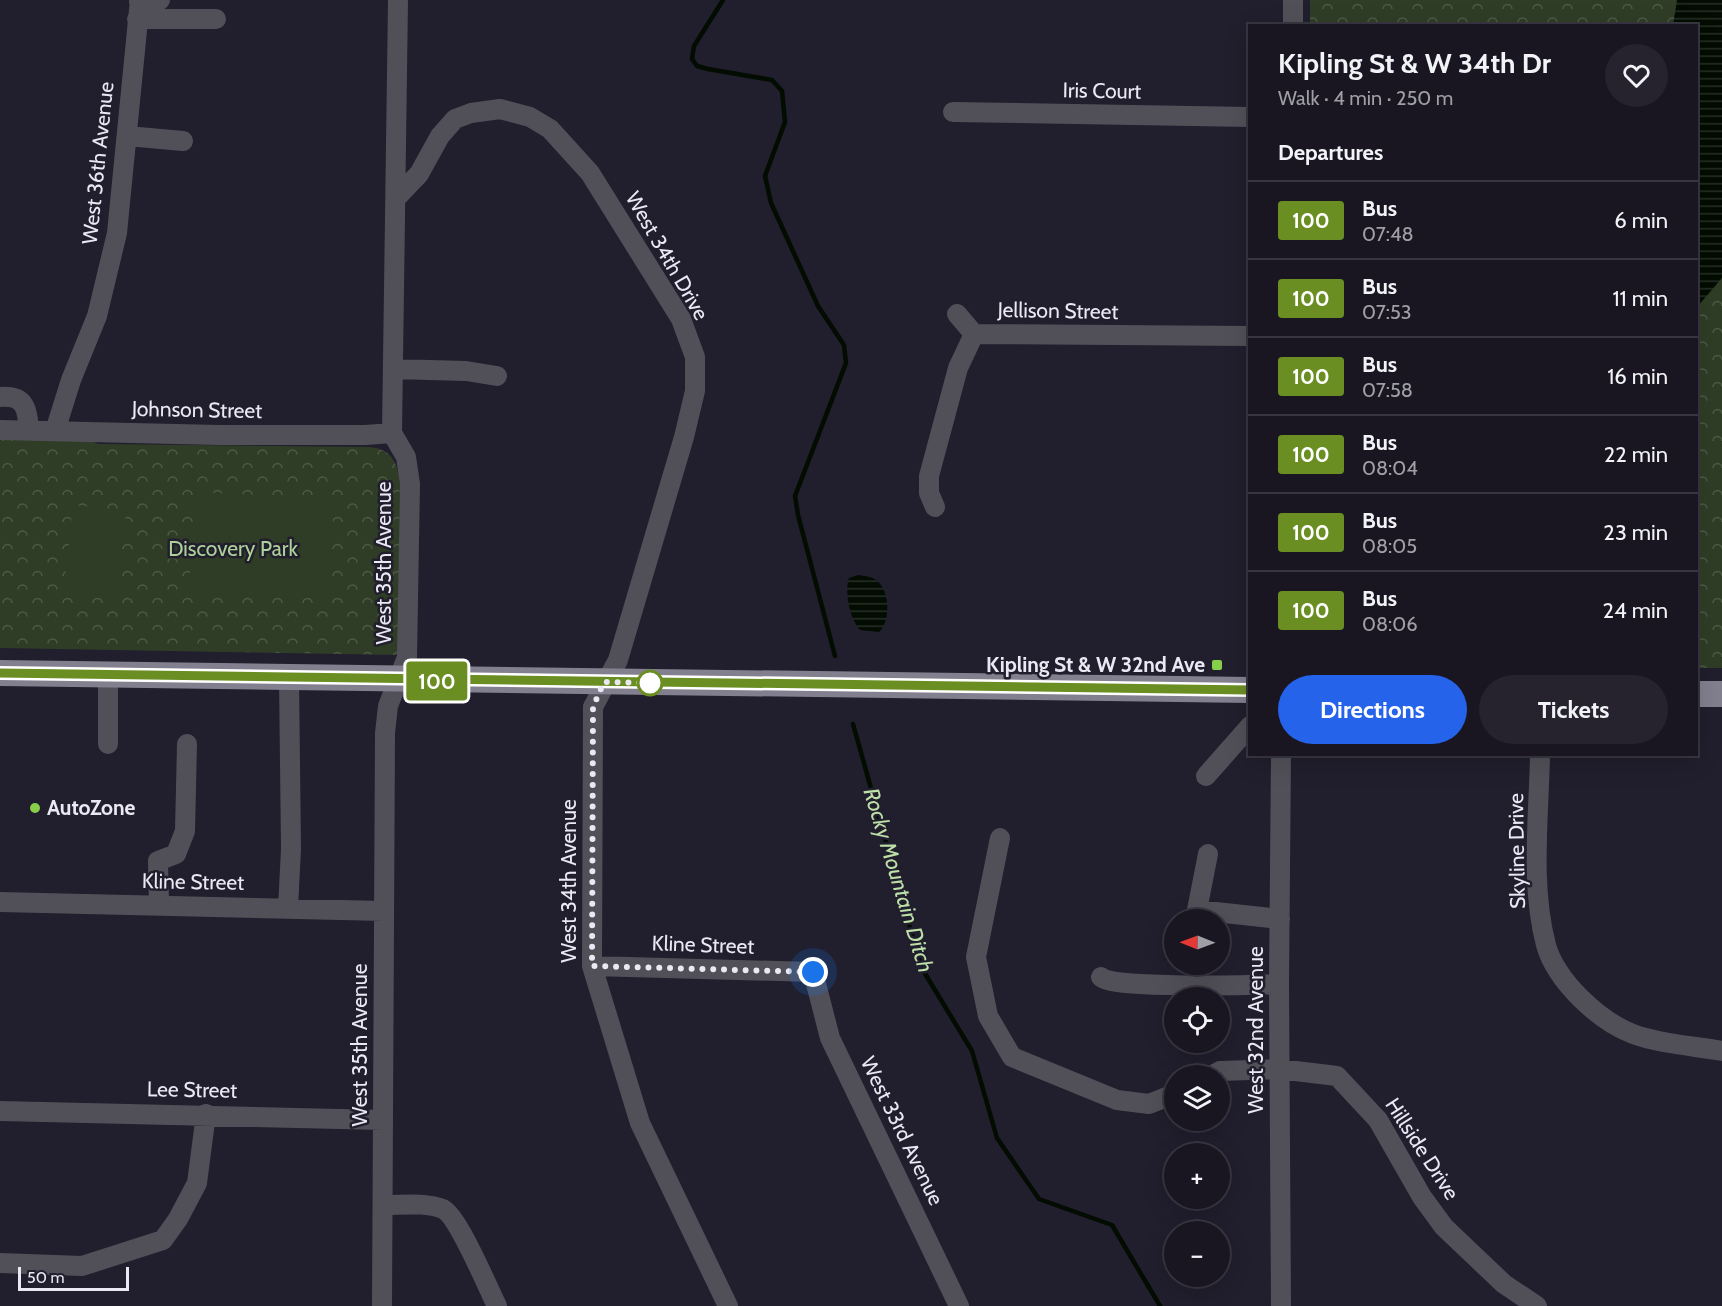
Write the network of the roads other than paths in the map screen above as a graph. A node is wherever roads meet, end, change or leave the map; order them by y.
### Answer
1 (160, 0) edge
2 (398, 0) edge
3 (1293, 0) edge
4 (139, 7) edge
5 (216, 19) dead end
6 (1293, 24) edge
7 (953, 112) dead end
8 (1248, 117) edge
9 (127, 136) junction
10 (183, 141) dead end
11 (396, 198) junction
12 (957, 314) dead end
13 (974, 334) junction
14 (1248, 336) edge
15 (393, 369) junction
16 (497, 376) dead end
17 (0, 397) edge
18 (0, 430) edge
19 (28, 430) junction
20 (56, 431) junction
21 (392, 433) junction
22 (935, 507) dead end
23 (0, 673) edge
24 (108, 675) junction
25 (289, 678) junction
26 (397, 680) junction
27 (604, 682) junction
28 (1248, 690) edge
29 (1698, 694) edge
30 (1722, 694) edge
31 (1248, 728) edge
32 (108, 744) dead end
33 (187, 744) dead end
34 (1281, 756) edge
35 (1540, 756) edge
36 (1206, 776) dead end
37 (1000, 838) dead end
38 (1208, 854) dead end
39 (0, 902) edge
40 (159, 906) junction
41 (288, 908) junction
42 (384, 910) junction
43 (1280, 919) junction
44 (592, 966) junction
45 (813, 972) joint
46 (1101, 977) dead end
47 (1279, 984) junction
48 (1722, 1051) edge
49 (1280, 1069) junction
50 (1230, 1071) edge
51 (1164, 1098) edge
52 (0, 1111) edge
53 (206, 1114) junction
54 (383, 1120) junction
55 (383, 1205) junction
56 (0, 1263) edge
57 (382, 1306) edge
58 (496, 1306) edge
59 (728, 1306) edge
60 (959, 1306) edge
61 (1281, 1306) edge
62 (1538, 1306) edge

1 - 4 street
2 - 11 street, West 35th Avenue
3 - 6 street
4 - 5 street
4 - 9 street, West 36th Avenue
7 - 8 street, Iris Court
9 - 10 street
9 - 20 street, West 36th Avenue
11 - 15 street, West 35th Avenue
11 - 27 street, West 34th Drive
12 - 13 street
13 - 14 street, Jellison Street
13 - 22 street, Jellison Street
15 - 16 street
15 - 21 street, West 35th Avenue
17 - 19 street
18 - 19 street, Johnson Street
19 - 20 street, Johnson Street
20 - 21 street, Johnson Street
21 - 26 street, West 35th Avenue
23 - 24 main road
24 - 25 main road
24 - 32 street
25 - 26 main road
25 - 41 street
26 - 27 main road
26 - 42 street, West 35th Avenue
27 - 28 main road
27 - 44 street, West 34th Avenue
29 - 30 main road
31 - 36 street
33 - 40 street
34 - 43 street, West 32nd Avenue
35 - 48 street, Skyline Drive
37 - 51 street
38 - 43 street
39 - 40 street, Kline Street
40 - 41 street, Kline Street
41 - 42 street, Kline Street
42 - 54 street, West 35th Avenue
43 - 47 street, West 32nd Avenue
44 - 45 street, Kline Street
44 - 59 street, West 34th Avenue
45 - 60 street, West 33rd Avenue
46 - 47 street
47 - 49 street, West 32nd Avenue
49 - 50 street, Hillside Drive
49 - 61 street, West 32nd Avenue
49 - 62 street, Hillside Drive
52 - 53 street, Lee Street
53 - 54 street, Lee Street
53 - 56 street
54 - 55 street, West 35th Avenue
55 - 57 street, West 35th Avenue
55 - 58 street

